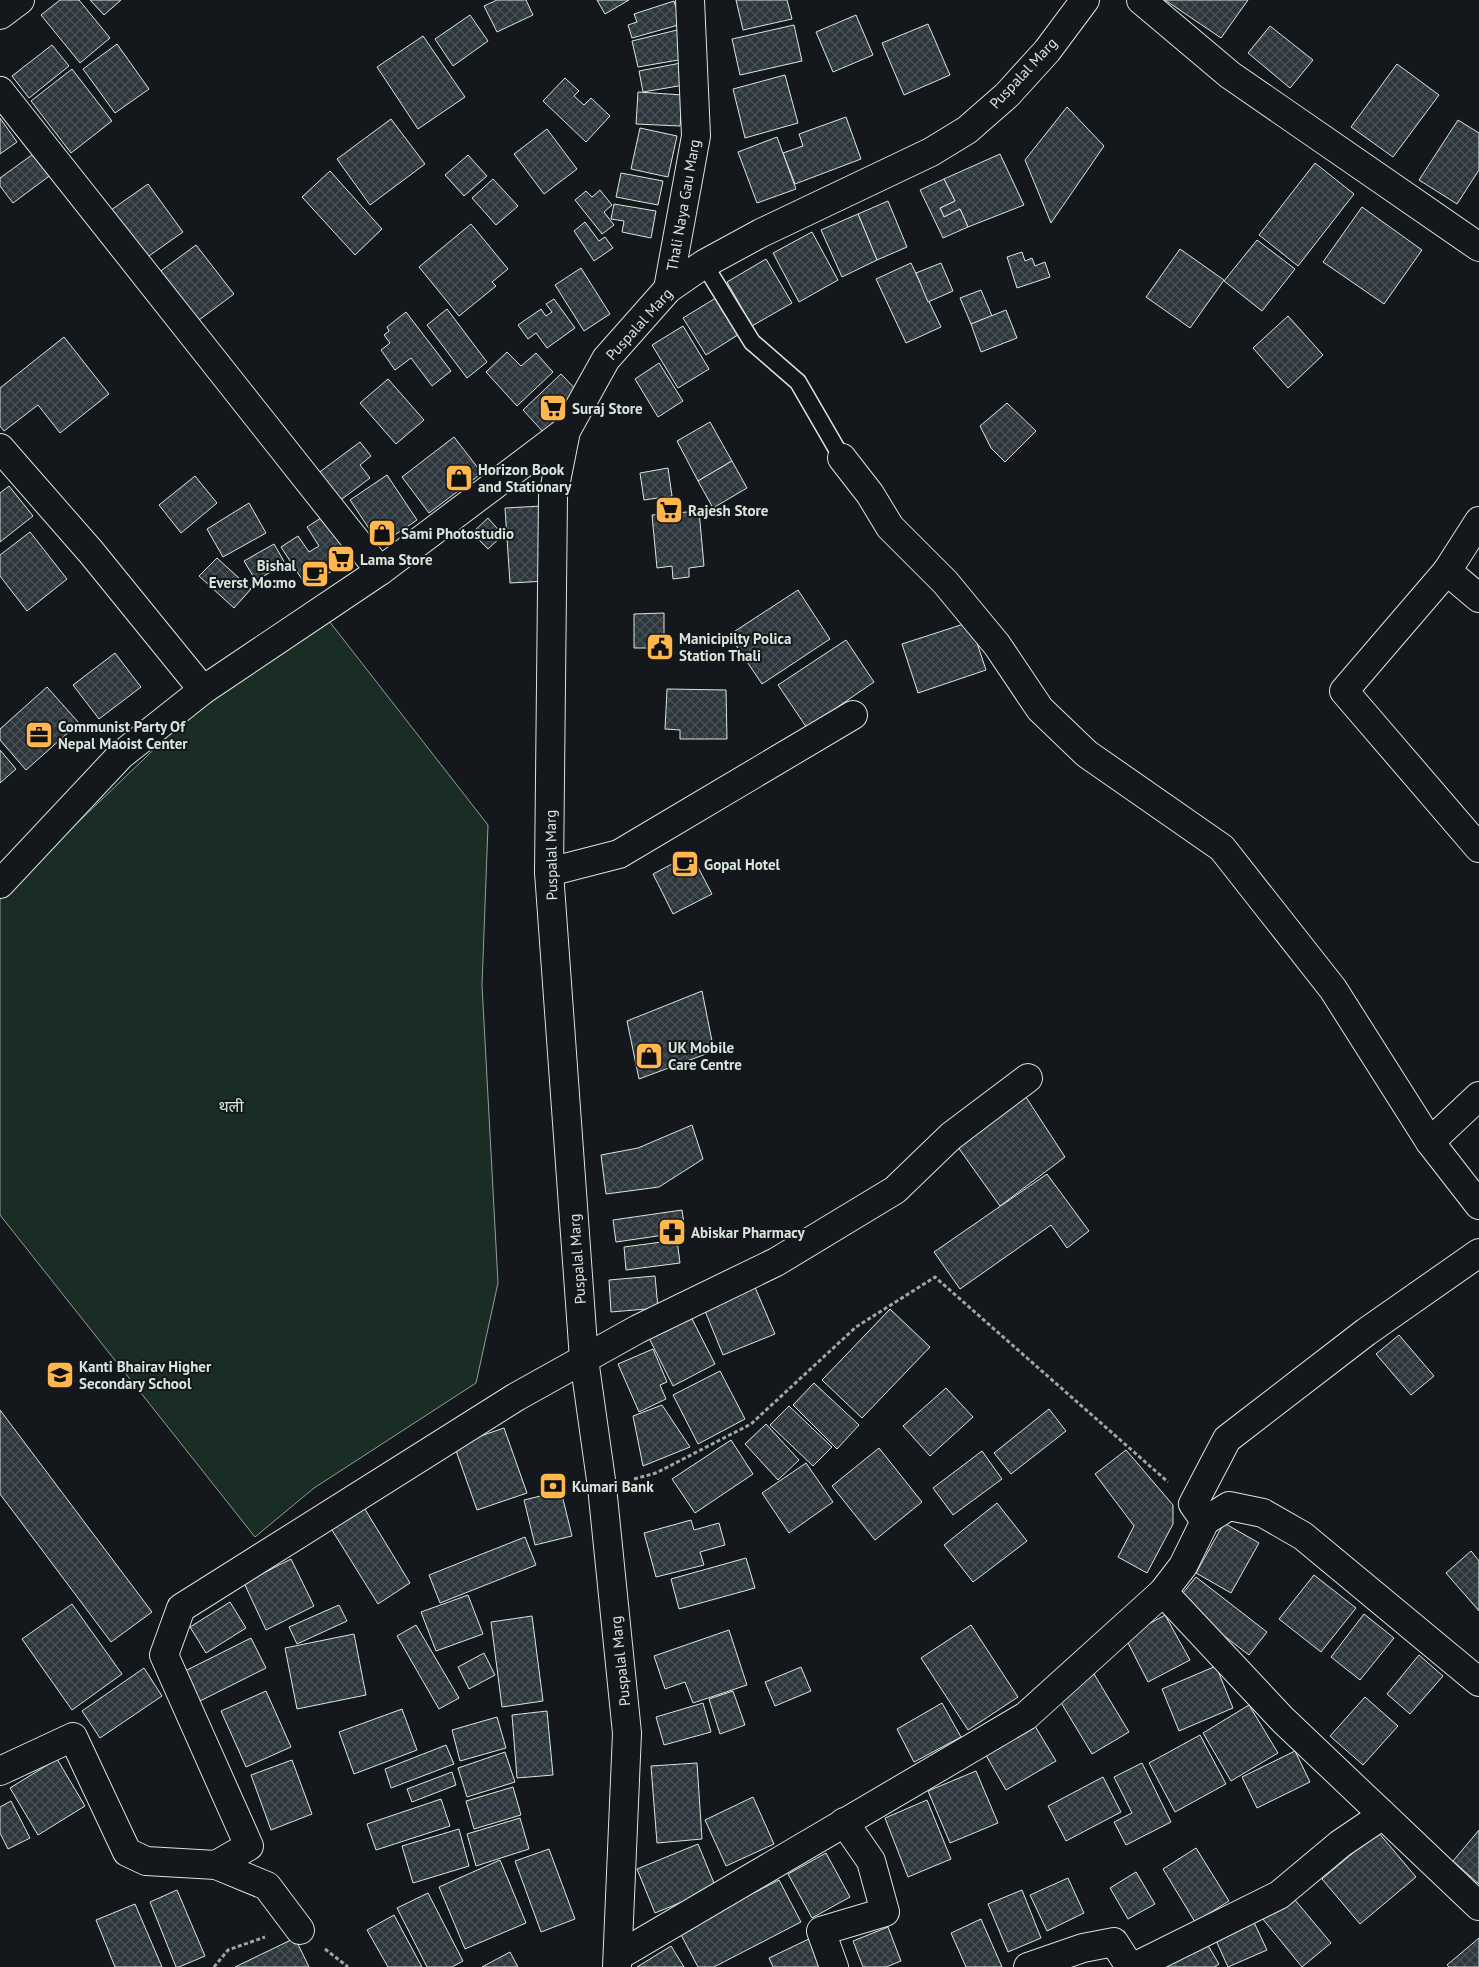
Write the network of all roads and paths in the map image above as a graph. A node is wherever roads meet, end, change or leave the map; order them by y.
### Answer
1 (20, 0) edge
2 (690, 0) edge
3 (1085, 0) edge
4 (1141, 0) edge
5 (0, 15) edge
6 (0, 91) edge
7 (1479, 247) edge
8 (704, 264) junction
9 (668, 289) junction
10 (566, 431) junction
11 (0, 448) edge
12 (842, 458) joint
13 (1479, 521) edge
14 (1446, 570) junction
15 (380, 571) junction
16 (1479, 598) edge
17 (203, 690) junction
18 (853, 715) dead end
19 (1479, 848) edge
20 (549, 872) junction
21 (0, 884) edge
22 (1028, 1078) dead end
23 (1479, 1096) edge
24 (1430, 1142) junction
25 (1479, 1205) edge
26 (1479, 1253) edge
27 (584, 1359) junction
28 (602, 1487) junction
29 (1199, 1512) junction
30 (1163, 1592) junction
31 (1479, 1682) edge
32 (0, 1770) edge
33 (1381, 1813) junction
34 (844, 1822) junction
35 (216, 1864) junction
36 (1479, 1906) edge
37 (300, 1930) dead end
38 (617, 1961) edge
39 (834, 1967) edge
40 (1028, 1967) edge
41 (1132, 1967) edge

1 - 5 street
2 - 9 street, Thali Naya Gau Marg
3 - 8 street, Puspalal Marg
4 - 7 street
6 - 15 street
8 - 9 street, Puspalal Marg
8 - 12 lane
9 - 10 street, Puspalal Marg
10 - 15 street
10 - 20 street, Puspalal Marg
11 - 17 street
12 - 24 street
13 - 14 street
14 - 16 street
14 - 19 street
15 - 17 street
17 - 21 street
18 - 20 street
20 - 27 street, Puspalal Marg
22 - 27 street
23 - 24 street
24 - 25 street
26 - 29 street
27 - 28 street, Puspalal Marg
27 - 35 street
28 - 29 path
28 - 38 street, Puspalal Marg
29 - 30 street
29 - 31 street
30 - 33 street
30 - 34 street
32 - 35 street
33 - 36 street
33 - 41 street
34 - 38 street
34 - 39 street
35 - 37 street
40 - 41 street

